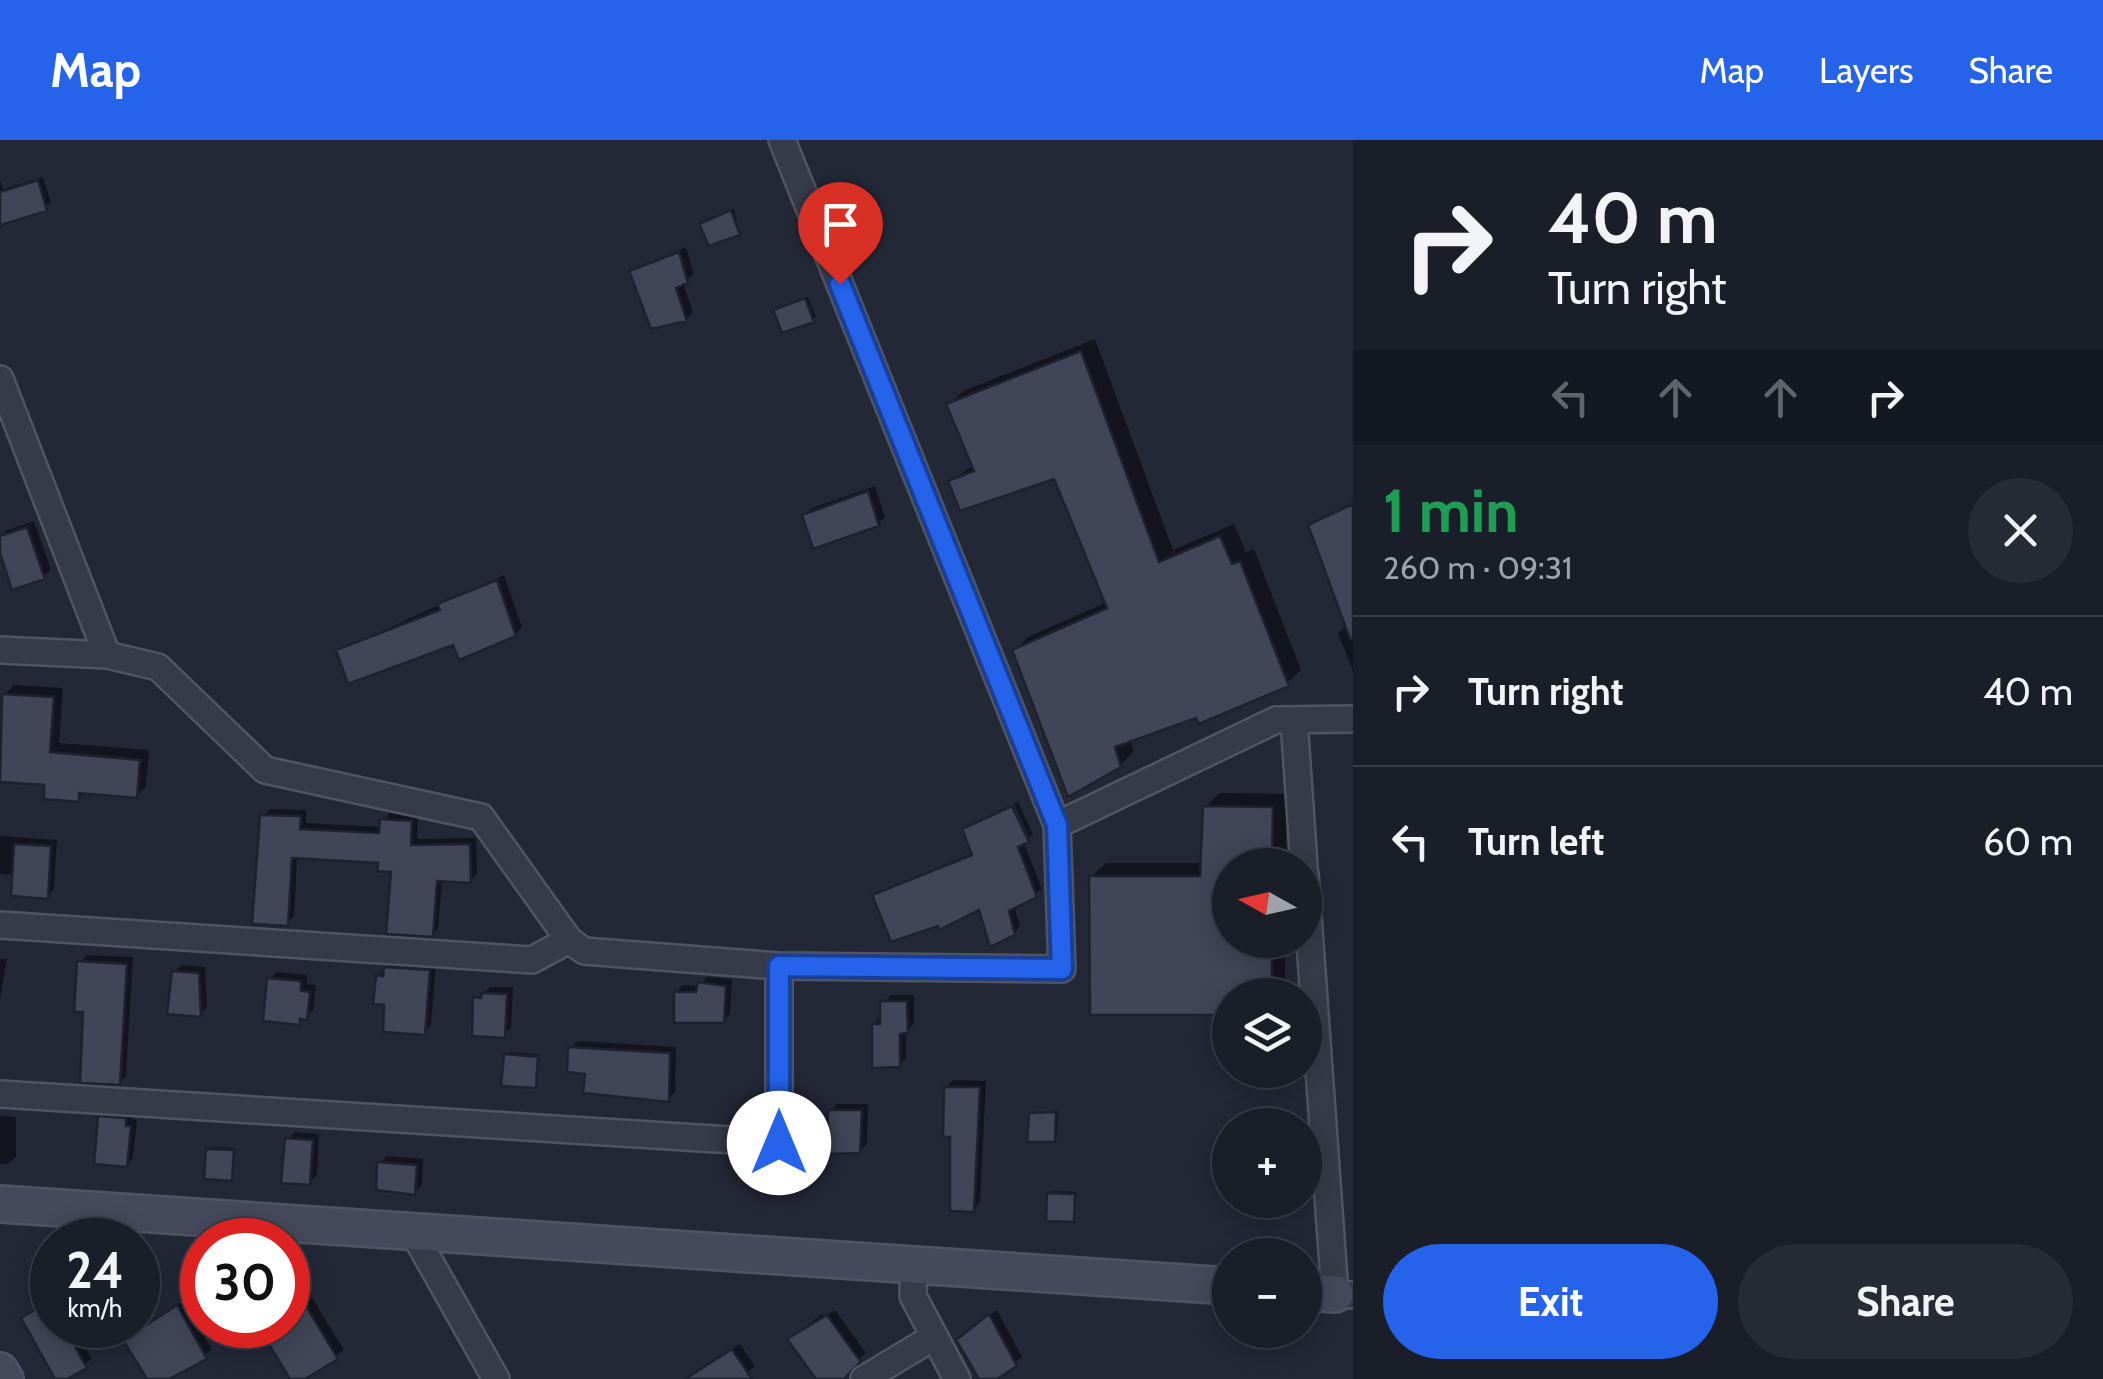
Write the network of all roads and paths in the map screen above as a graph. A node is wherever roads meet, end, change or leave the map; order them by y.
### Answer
1 (782, 140) edge
2 (0, 379) edge
3 (0, 650) edge
4 (107, 654) junction
5 (1353, 719) edge
6 (1294, 720) junction
7 (1057, 825) junction
8 (1303, 848) edge
9 (0, 926) edge
10 (569, 940) junction
11 (1310, 958) edge
12 (779, 966) junction
13 (0, 1094) edge
14 (0, 1204) edge
15 (412, 1230) junction
16 (914, 1264) junction
17 (1212, 1285) edge
18 (1331, 1294) edge
19 (932, 1338) junction
20 (0, 1371) edge
21 (4, 1379) edge
22 (496, 1379) edge
23 (864, 1379) edge
24 (957, 1379) edge

1 - 7 street
2 - 4 street
3 - 4 street
4 - 10 street
5 - 6 street
6 - 7 street
6 - 8 street
7 - 12 street
9 - 10 street
10 - 12 street
11 - 18 street
12 - 13 street
14 - 15 street
15 - 16 street
15 - 22 street
16 - 17 street
16 - 19 street
19 - 23 street
19 - 24 street
20 - 21 street

